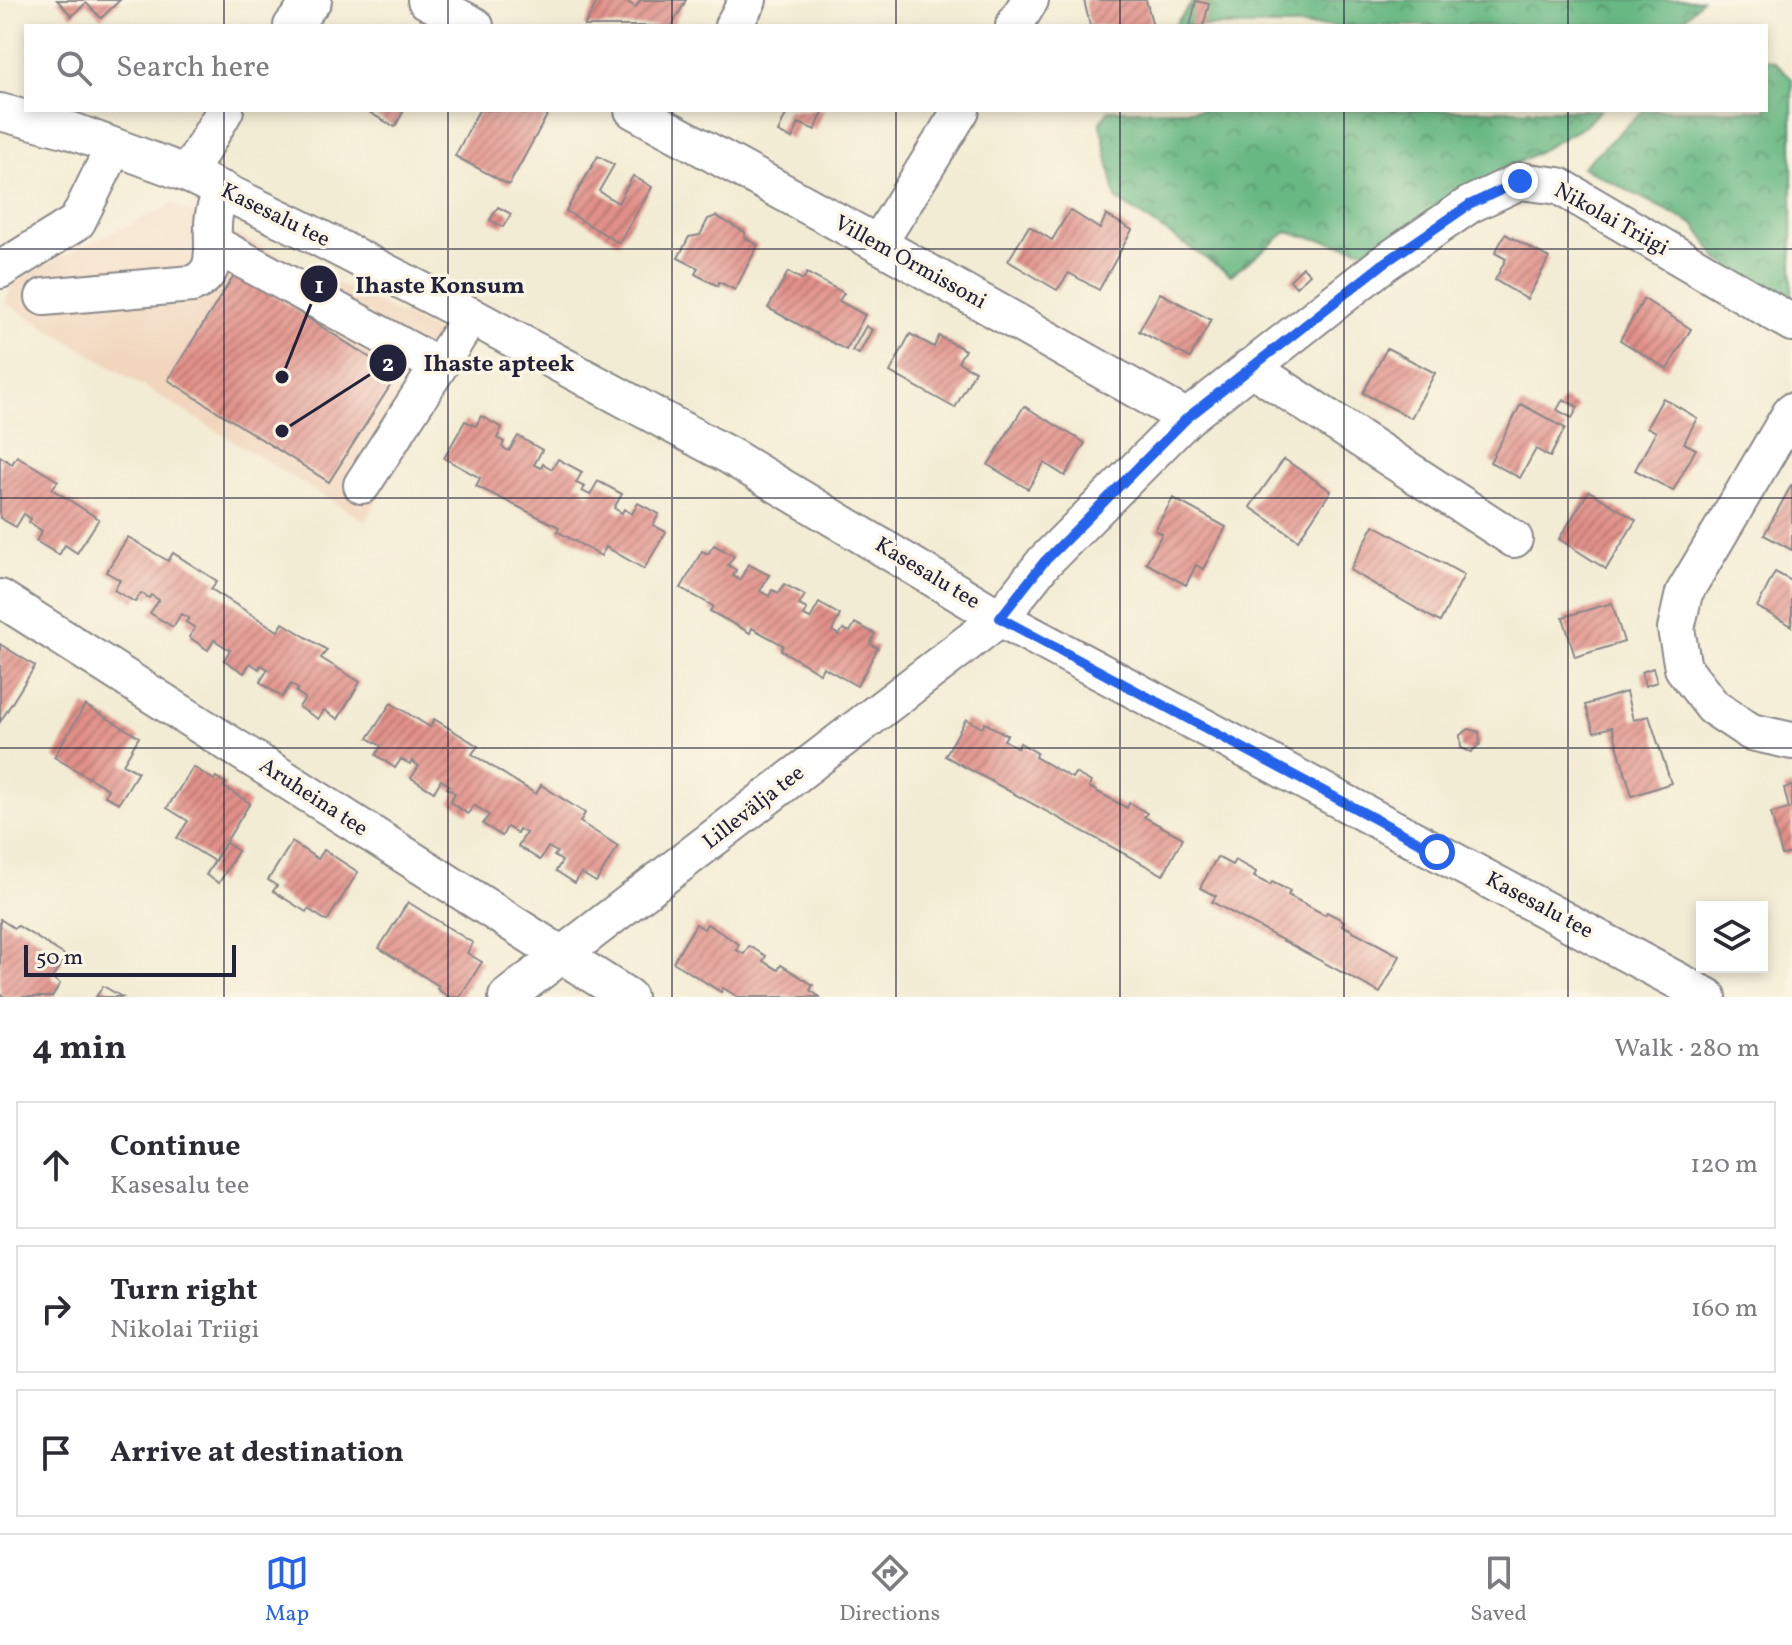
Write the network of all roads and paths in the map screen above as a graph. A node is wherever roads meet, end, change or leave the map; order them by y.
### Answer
1 (313, 0) edge
2 (426, 0) edge
3 (748, 0) edge
4 (1030, 0) edge
5 (294, 24) edge
6 (471, 24) edge
7 (734, 24) edge
8 (1015, 24) edge
9 (0, 112) edge
10 (224, 112) edge
11 (642, 112) edge
12 (960, 112) edge
13 (677, 120) edge
14 (114, 147) junction
15 (188, 174) junction
16 (223, 190) junction
17 (214, 244) junction
18 (878, 244) junction
19 (0, 270) edge
20 (44, 297) dead end
21 (471, 316) junction
22 (1792, 323) edge
23 (437, 365) junction
24 (1250, 367) junction
25 (1792, 411) edge
26 (1187, 418) junction
27 (362, 485) dead end
28 (1514, 539) dead end
29 (0, 598) edge
30 (1000, 618) junction
31 (1792, 741) edge
32 (562, 957) junction
33 (507, 997) edge
34 (628, 997) edge
35 (1708, 997) edge

1 - 5 street
2 - 6 street
3 - 7 street
4 - 8 street
9 - 14 street, Kasesalu tee
10 - 15 street
11 - 13 street, Villem Ormissoni
12 - 18 street
13 - 18 street, Villem Ormissoni
14 - 15 street, Kasesalu tee
14 - 19 street
15 - 16 street, Kasesalu tee
16 - 17 street
16 - 21 street, Kasesalu tee
17 - 20 street
17 - 23 street
18 - 26 street, Villem Ormissoni
21 - 23 street
21 - 30 street, Kasesalu tee
22 - 24 street, Nikolai Triigi
23 - 27 street
24 - 26 street, Nikolai Triigi
24 - 28 street
25 - 31 street
26 - 30 street, Nikolai Triigi
29 - 32 street, Aruheina tee
30 - 32 street, Lillevälja tee
30 - 35 street, Kasesalu tee
32 - 33 street, Lillevälja tee
32 - 34 street, Aruheina tee

